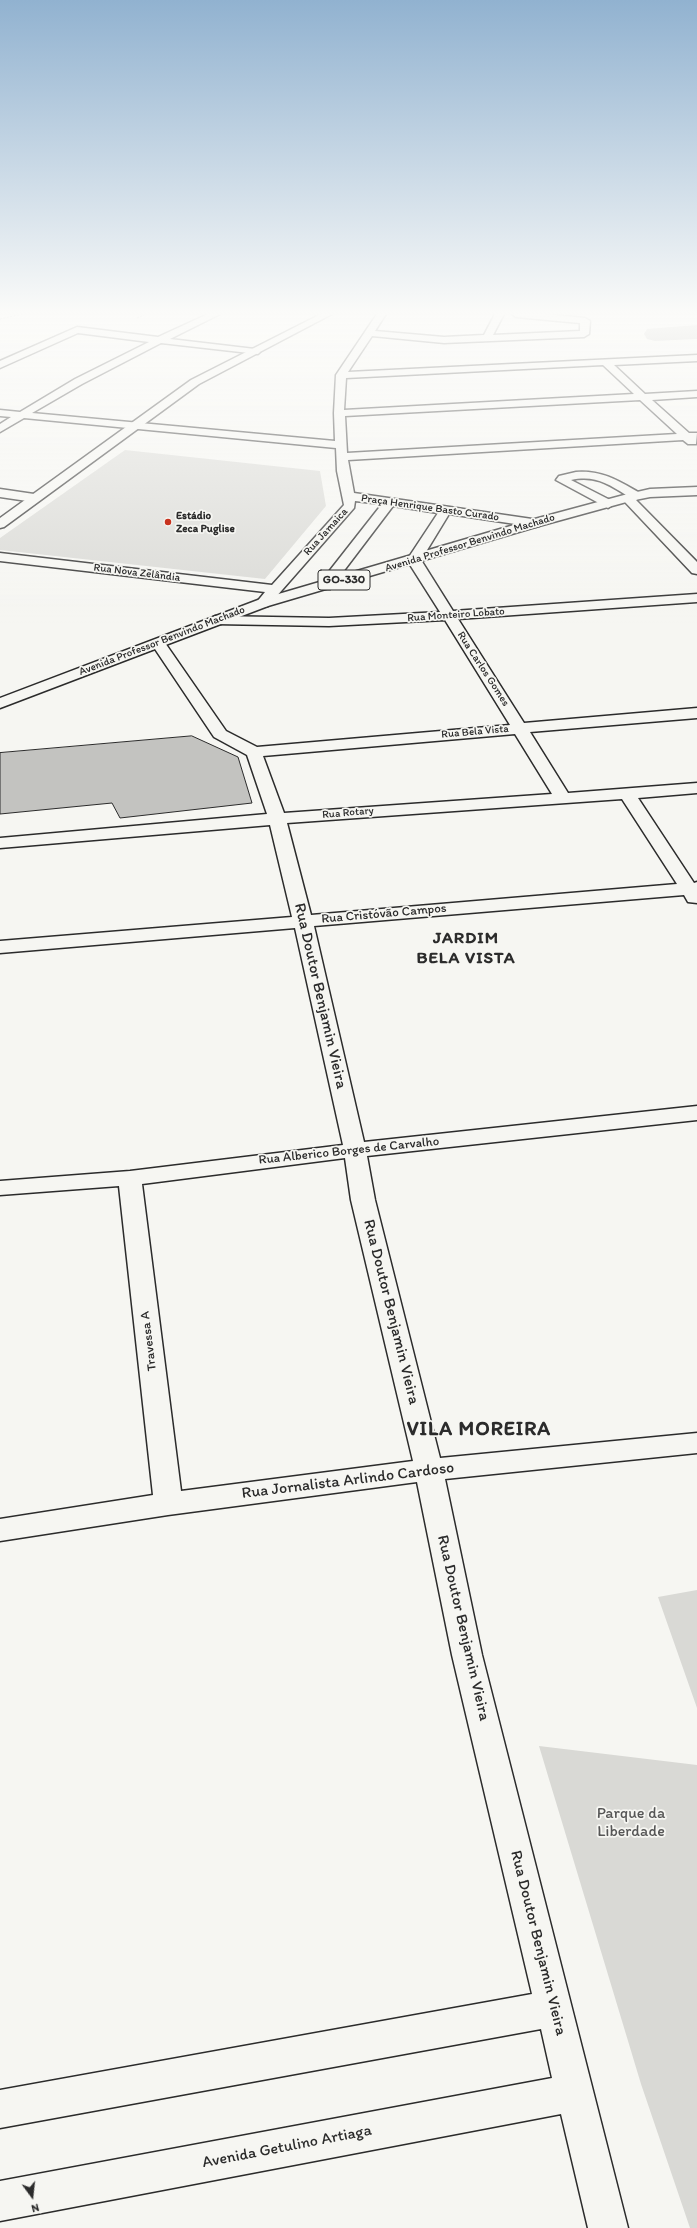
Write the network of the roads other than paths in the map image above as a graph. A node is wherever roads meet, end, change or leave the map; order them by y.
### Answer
1 (17, 418) edge
2 (56, 418) edge
3 (146, 418) edge
4 (339, 418) edge
5 (669, 418) edge
6 (137, 425) junction
7 (0, 429) edge
8 (691, 436) edge
9 (697, 447) edge
10 (342, 451) junction
11 (697, 491) edge
12 (0, 493) edge
13 (348, 496) junction
14 (632, 497) junction
15 (34, 498) junction
16 (390, 502) junction
17 (608, 504) junction
18 (446, 510) junction
19 (535, 523) junction
20 (0, 524) edge
21 (0, 557) edge
22 (414, 560) junction
23 (697, 570) edge
24 (325, 586) junction
25 (275, 589) junction
26 (697, 598) edge
27 (263, 603) junction
28 (448, 616) junction
29 (216, 620) junction
30 (158, 643) junction
31 (0, 703) edge
32 (697, 713) edge
33 (521, 728) junction
34 (254, 752) junction
35 (697, 788) edge
36 (627, 794) junction
37 (564, 798) junction
38 (277, 819) junction
39 (0, 843) edge
40 (694, 893) edge
41 (303, 921) junction
42 (0, 947) edge
43 (697, 1113) edge
44 (355, 1150) junction
45 (130, 1178) junction
46 (0, 1188) edge
47 (697, 1443) edge
48 (429, 1470) junction
49 (168, 1504) junction
50 (0, 1530) edge
51 (554, 2008) junction
52 (574, 2093) junction
53 (0, 2109) edge
54 (0, 2201) edge
55 (608, 2228) edge

1 - 7 street
2 - 6 street
3 - 6 street
4 - 10 street, Rua Jamaica
5 - 8 street
6 - 10 street
6 - 15 street
8 - 9 street
8 - 10 street
10 - 13 street, Rua Jamaica
11 - 14 street, Avenida Professor Benvindo Machado / GO-330
12 - 15 street
13 - 16 street, Praça Henrique Basto Curado
13 - 25 street, Rua Jamaica
14 - 17 street, Avenida Professor Benvindo Machado / GO-330
14 - 17 street
14 - 23 street
15 - 20 street
16 - 18 street, Praça Henrique Basto Curado
16 - 24 street
17 - 19 street, Avenida Professor Benvindo Machado / GO-330
18 - 19 street, Praça Henrique Basto Curado
18 - 22 street
19 - 22 street, Avenida Professor Benvindo Machado / GO-330
21 - 25 street, Rua Nova Zelândia
22 - 24 street, Avenida Professor Benvindo Machado / GO-330
22 - 28 street, Rua Carlos Gomes
24 - 27 street, Avenida Professor Benvindo Machado / GO-330
25 - 27 street, Rua Jamaica
26 - 28 street, Rua Monteiro Lobato
27 - 29 street, Avenida Professor Benvindo Machado / GO-330
28 - 29 street, Rua Monteiro Lobato
28 - 33 street, Rua Carlos Gomes
29 - 30 street, Avenida Professor Benvindo Machado / GO-330
30 - 31 street, Avenida Professor Benvindo Machado / GO-330
30 - 34 street
32 - 33 street, Rua Bela Vista
33 - 34 street, Rua Bela Vista
33 - 37 street, Rua Carlos Gomes
34 - 38 street, Rua Doutor Benjamin Vieira
35 - 36 street, Rua Rotary
36 - 37 street, Rua Rotary
36 - 40 street
37 - 38 street, Rua Rotary
38 - 39 street, Rua Rotary
38 - 41 street, Rua Doutor Benjamin Vieira
40 - 41 street, Rua Cristóvão Campos
41 - 42 street, Rua Cristóvão Campos
41 - 44 street, Rua Doutor Benjamin Vieira
43 - 44 street, Rua Alberico Borges de Carvalho
44 - 45 street, Rua Alberico Borges de Carvalho
44 - 48 street, Rua Doutor Benjamin Vieira
45 - 46 street, Rua Alberico Borges de Carvalho
45 - 49 street, Travessa A
47 - 48 street, Rua Jornalista Arlindo Cardoso
48 - 49 street, Rua Jornalista Arlindo Cardoso
48 - 51 street, Rua Doutor Benjamin Vieira
49 - 50 street, Rua Jornalista Arlindo Cardoso
51 - 52 street, Rua Doutor Benjamin Vieira
51 - 53 street
52 - 54 street, Avenida Getulino Artiaga
52 - 55 street, Rua Doutor Benjamin Vieira

